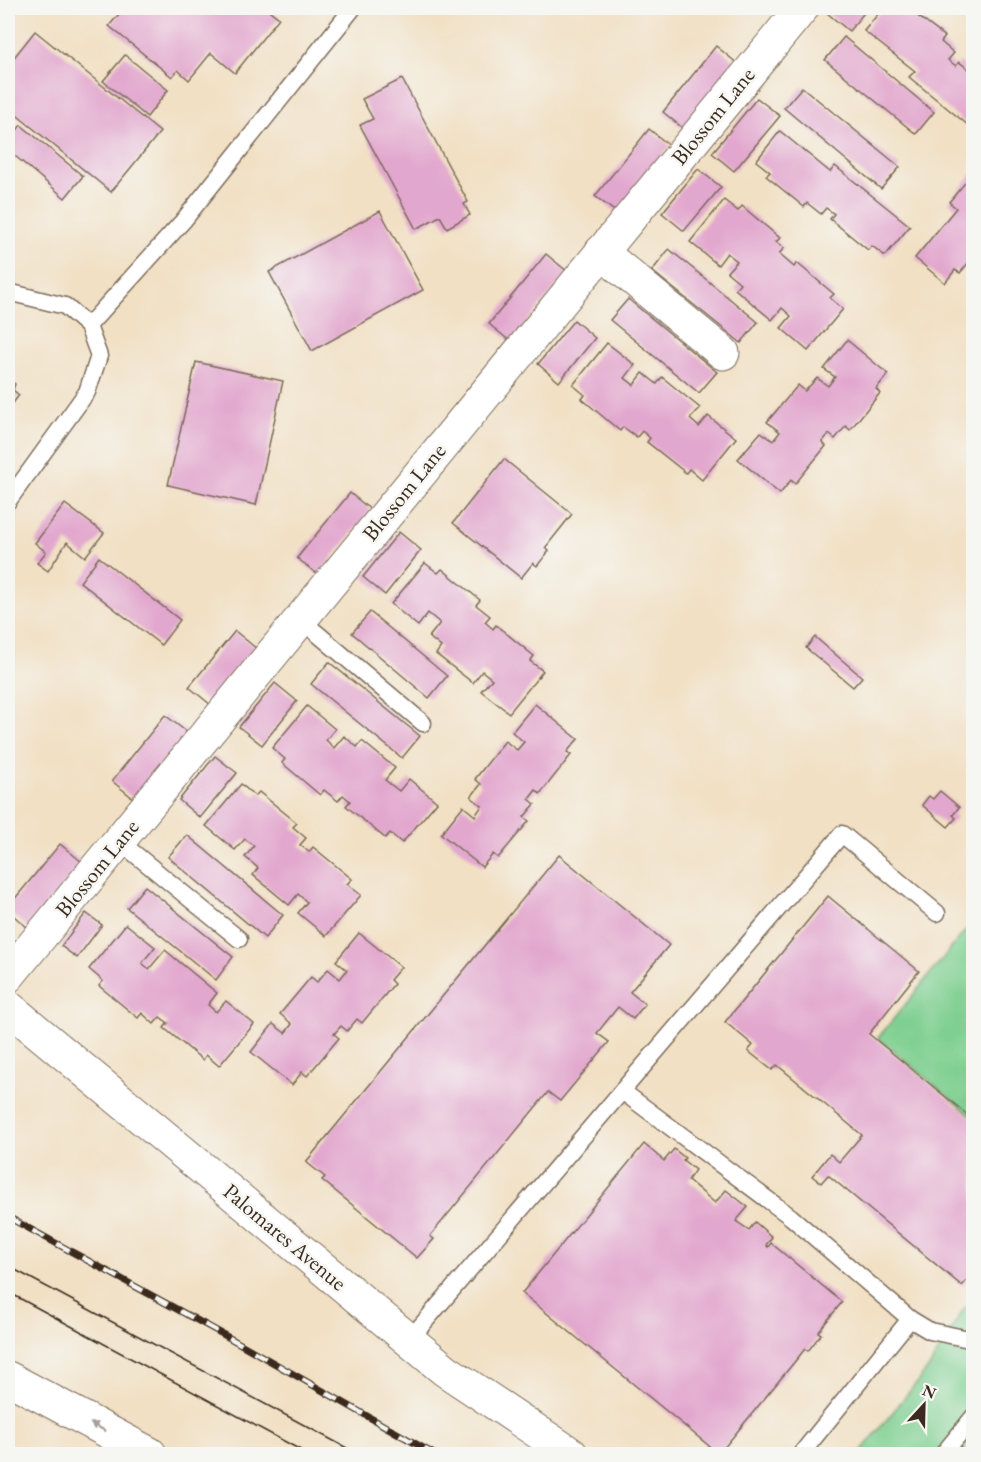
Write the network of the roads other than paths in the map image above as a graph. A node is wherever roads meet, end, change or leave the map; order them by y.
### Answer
1 (353, 8) edge
2 (802, 8) edge
3 (601, 252) junction
4 (8, 292) edge
5 (88, 326) junction
6 (723, 353) dead end
7 (8, 501) edge
8 (300, 619) junction
9 (423, 723) dead end
10 (119, 841) junction
11 (937, 913) dead end
12 (239, 939) dead end
13 (8, 976) edge
14 (8, 1007) edge
15 (622, 1091) junction
16 (910, 1319) junction
17 (410, 1340) junction
18 (974, 1340) edge
19 (8, 1378) edge
20 (974, 1416) edge
21 (150, 1455) edge
22 (571, 1455) edge
23 (801, 1455) edge
24 (943, 1455) edge

1 - 5 lane
2 - 3 street, Blossom Lane
3 - 6 street
3 - 8 street, Blossom Lane
4 - 5 lane
5 - 7 lane
8 - 9 lane
8 - 10 street, Blossom Lane
10 - 12 lane
10 - 13 street, Blossom Lane
11 - 15 lane
14 - 17 street, Palomares Avenue
15 - 16 lane
15 - 17 lane
16 - 18 lane
16 - 23 lane
17 - 22 street, Palomares Avenue
21 -> 19 street
20 - 24 lane

